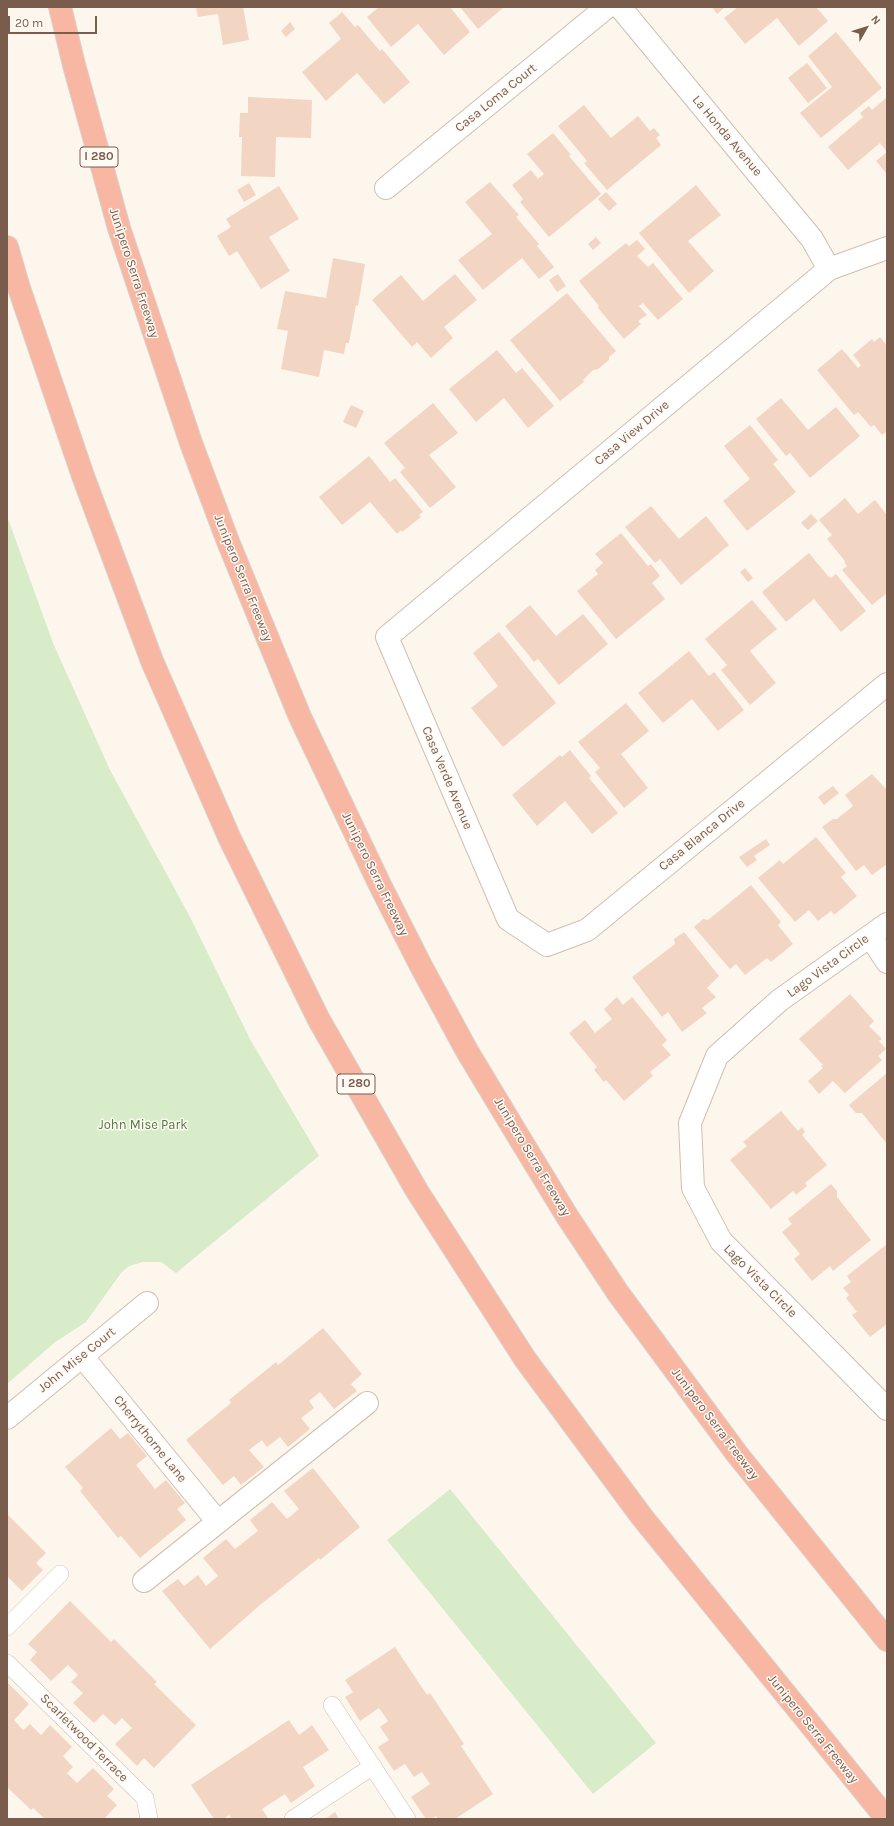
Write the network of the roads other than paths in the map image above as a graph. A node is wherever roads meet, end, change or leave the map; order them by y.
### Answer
1 (60, 7) edge
2 (607, 7) edge
3 (620, 7) edge
4 (386, 188) dead end
5 (7, 247) edge
6 (887, 248) edge
7 (829, 269) junction
8 (387, 637) joint
9 (887, 684) edge
10 (508, 919) joint
11 (879, 930) edge
12 (887, 962) edge
13 (147, 1303) dead end
14 (82, 1356) junction
15 (368, 1403) dead end
16 (887, 1409) edge
17 (7, 1418) edge
18 (218, 1522) junction
19 (60, 1574) dead end
20 (144, 1581) dead end
21 (7, 1628) edge
22 (887, 1640) edge
23 (7, 1663) edge
24 (332, 1705) dead end
25 (373, 1766) junction
26 (149, 1819) edge
27 (293, 1819) edge
28 (408, 1819) edge
29 (887, 1819) edge

1 - 22 highway, Junipero Serra Freeway / I 280
2 - 4 street, Casa Loma Court
3 - 7 street, La Honda Avenue
5 - 29 highway, Junipero Serra Freeway / I 280
6 - 7 street, Casa View Drive
7 - 8 street, Casa View Drive
8 - 10 street, Casa Verde Avenue
9 - 10 street, Casa Blanca Drive
11 - 12 street
11 - 16 street, Lago Vista Circle
13 - 14 street, John Mise Court
14 - 17 street, John Mise Court
14 - 18 street, Cherrythorne Lane
15 - 18 street
18 - 20 street
19 - 21 lane
23 - 26 lane, Scarletwood Terrace
24 - 25 lane
25 - 27 lane
25 - 28 lane

